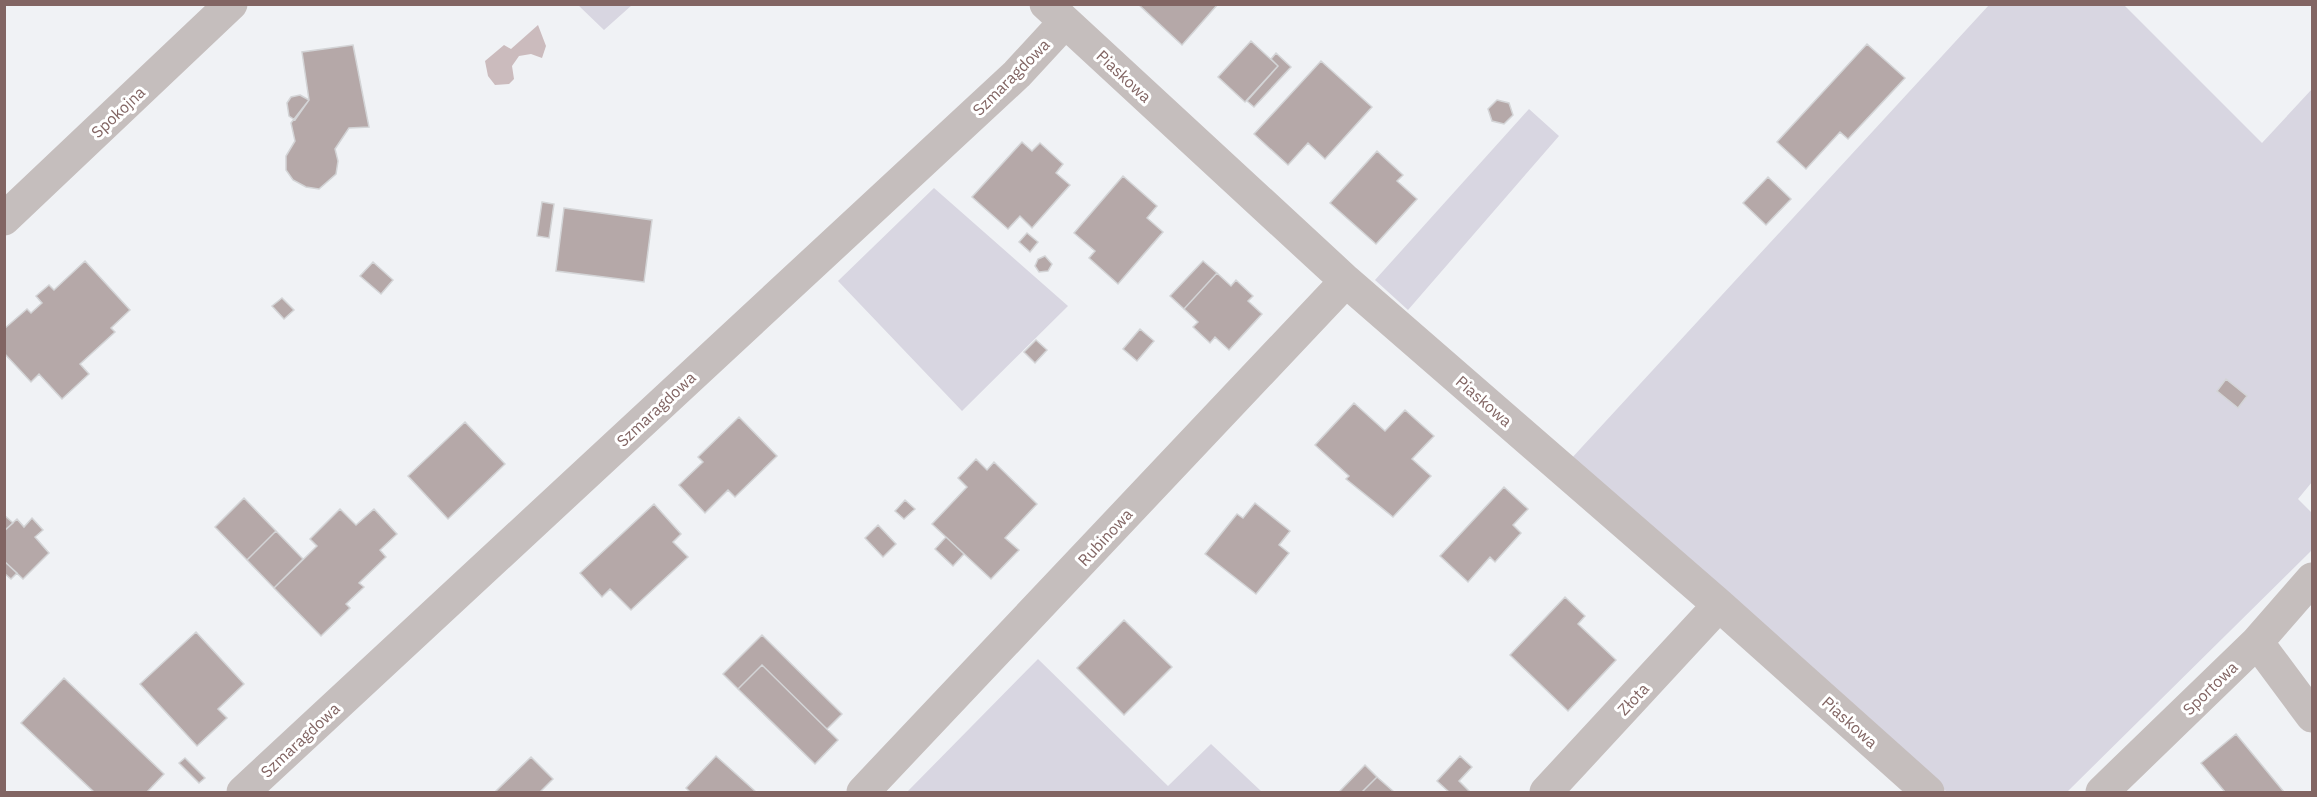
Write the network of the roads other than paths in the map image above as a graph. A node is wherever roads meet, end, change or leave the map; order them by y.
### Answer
1 (231, 4) edge
2 (1056, 13) edge
3 (4, 219) edge
4 (1346, 281) junction
5 (2313, 579) edge
6 (1719, 605) junction
7 (2257, 642) junction
8 (2313, 716) edge
9 (243, 792) edge
10 (863, 792) edge
11 (1546, 792) edge
12 (1928, 792) edge
13 (2102, 792) edge

1 - 3 street, Spokojna
2 - 4 street, Piaskowa
2 - 9 street, Szmaragdowa
4 - 6 street, Piaskowa
4 - 10 street, Rubinowa
5 - 7 street, Sportowa
6 - 11 street, Złota
6 - 12 street, Piaskowa
7 - 8 street
7 - 13 street, Sportowa

